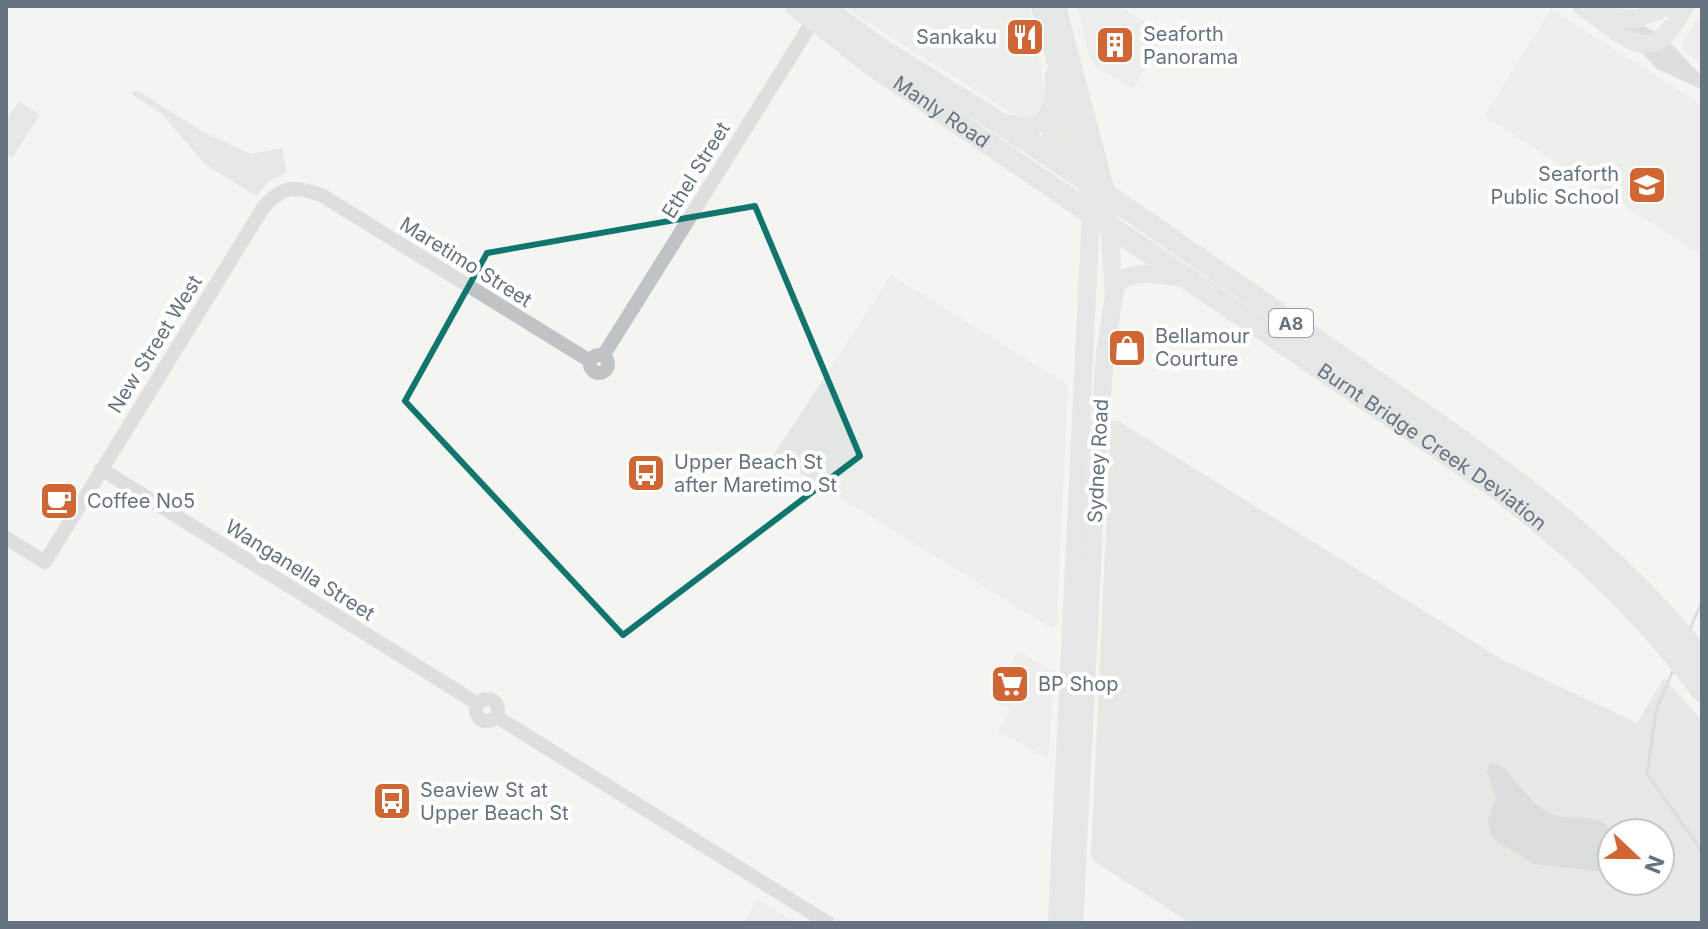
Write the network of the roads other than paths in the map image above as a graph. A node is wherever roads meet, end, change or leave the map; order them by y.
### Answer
1 (796, 6) edge
2 (823, 6) edge
3 (1040, 6) edge
4 (1057, 6) edge
5 (1685, 6) edge
6 (1663, 10) edge
7 (1588, 11) edge
8 (1616, 19) junction
9 (1650, 41) junction
10 (1055, 57) junction
11 (1696, 79) edge
12 (998, 122) junction
13 (1098, 189) junction
14 (323, 196) joint
15 (1091, 213) junction
16 (1110, 227) junction
17 (1187, 279) junction
18 (1114, 296) junction
19 (597, 358) joint
20 (101, 469) junction
21 (6, 538) edge
22 (1685, 650) edge
23 (1067, 660) junction
24 (1088, 661) junction
25 (1702, 691) edge
26 (828, 923) edge
27 (1057, 923) edge
28 (1074, 923) edge

1 - 15 highway, Manly Road / A8
2 - 12 highway, Manly Road / A8
2 - 19 street, Ethel Street
3 - 10 main road, Sydney Road
4 - 13 main road, Sydney Road
5 - 9 main road
6 - 8 main road
6 - 9 main road
7 - 8 main road
7 - 9 main road
8 - 9 street
9 - 11 street
10 - 12 main road
10 - 13 main road, Sydney Road
12 - 13 highway, Manly Road / A8
13 - 15 main road, Sydney Road
13 - 16 main road, Sydney Road
13 - 22 highway, Burnt Bridge Creek Deviation / A8
14 - 19 street, Maretimo Street
14 - 20 street, New Street West
15 - 16 highway, Burnt Bridge Creek Deviation / A8
15 - 23 main road, Sydney Road
16 - 17 highway, Burnt Bridge Creek Deviation / A8
16 - 18 main road, Sydney Road
17 - 18 main road
17 - 22 highway, Burnt Bridge Creek Deviation / A8
18 - 24 main road, Sydney Road
20 - 21 street, New Street West
20 - 26 street, Wanganella Street
22 - 25 highway, Burnt Bridge Creek Deviation / A8
23 - 24 main road
23 - 27 main road, Sydney Road
24 - 28 main road, Sydney Road

